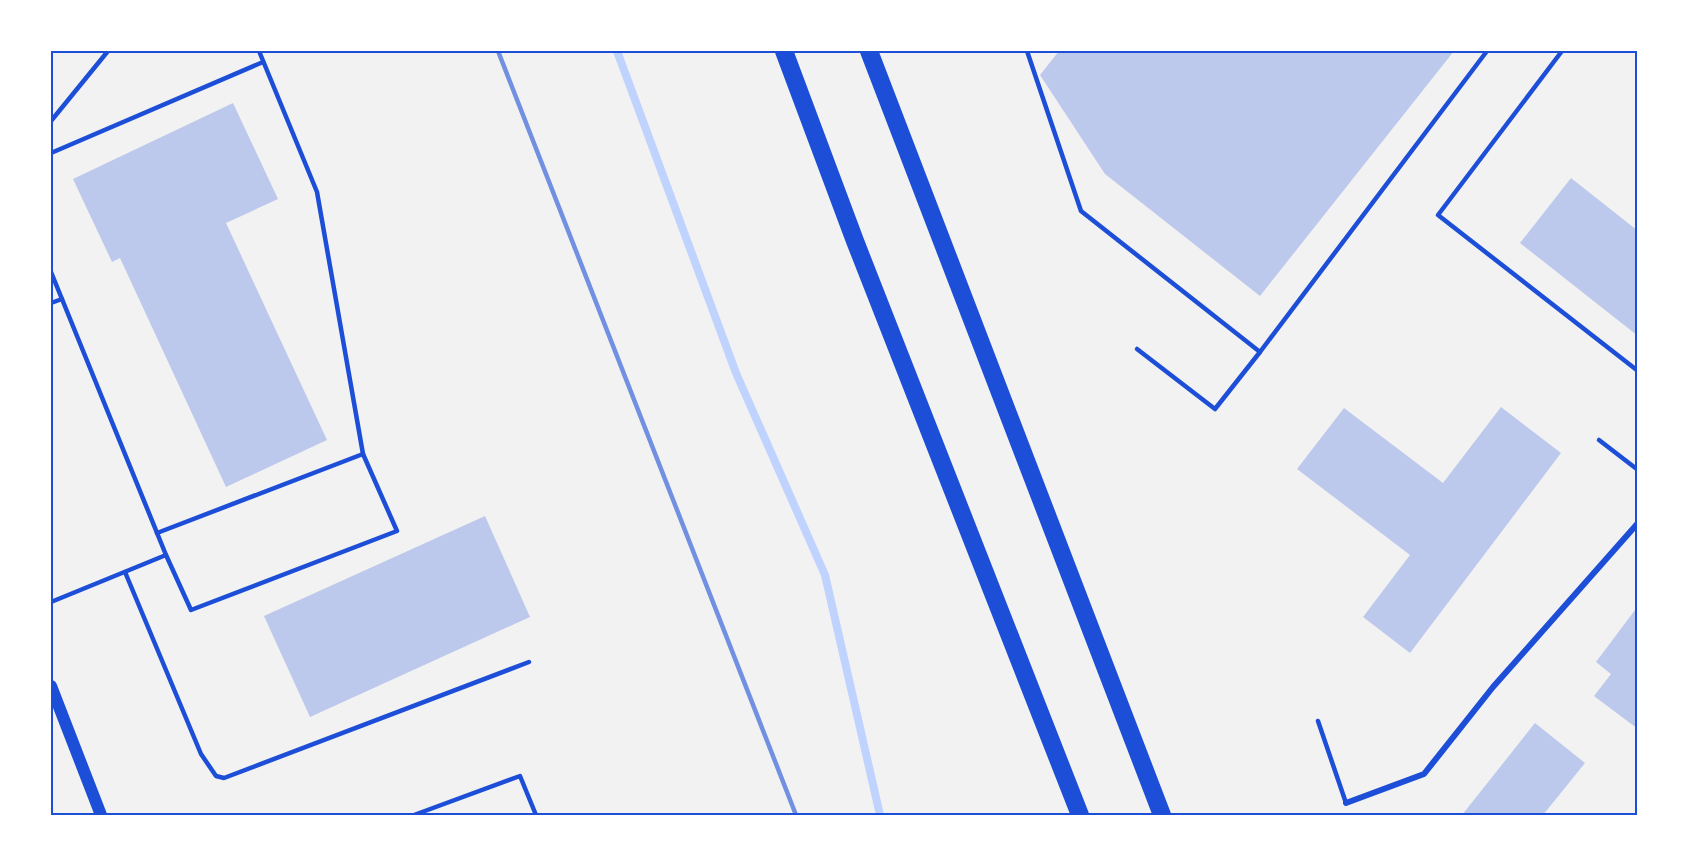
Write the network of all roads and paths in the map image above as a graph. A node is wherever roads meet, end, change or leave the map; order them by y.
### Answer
1 (108, 51) edge
2 (259, 51) edge
3 (784, 51) edge
4 (869, 51) edge
5 (1027, 51) edge
6 (1487, 51) edge
7 (1562, 51) edge
8 (263, 62) junction
9 (51, 121) edge
10 (51, 153) edge
11 (51, 272) edge
12 (62, 299) junction
13 (51, 303) edge
14 (1137, 350) dead end
15 (1260, 352) junction
16 (1638, 371) edge
17 (1599, 440) dead end
18 (363, 454) junction
19 (1638, 470) edge
20 (1638, 523) edge
21 (157, 533) junction
22 (166, 555) junction
23 (125, 572) junction
24 (51, 602) edge
25 (529, 662) dead end
26 (51, 686) edge
27 (1318, 720) dead end
28 (1346, 803) joint
29 (101, 815) edge
30 (414, 815) edge
31 (536, 815) edge
32 (1080, 815) edge
33 (1162, 815) edge

1 - 9 lane
2 - 8 lane
3 - 32 highway
4 - 33 highway
5 - 15 lane
6 - 15 lane
7 - 16 lane
8 - 10 lane
8 - 18 lane
11 - 12 lane
12 - 13 lane
12 - 21 lane
14 - 15 lane
17 - 19 lane
18 - 21 lane
18 - 22 lane
20 - 28 street
21 - 22 lane
22 - 23 lane
23 - 24 lane
23 - 25 lane
26 - 29 main road
27 - 28 lane
30 - 31 lane

